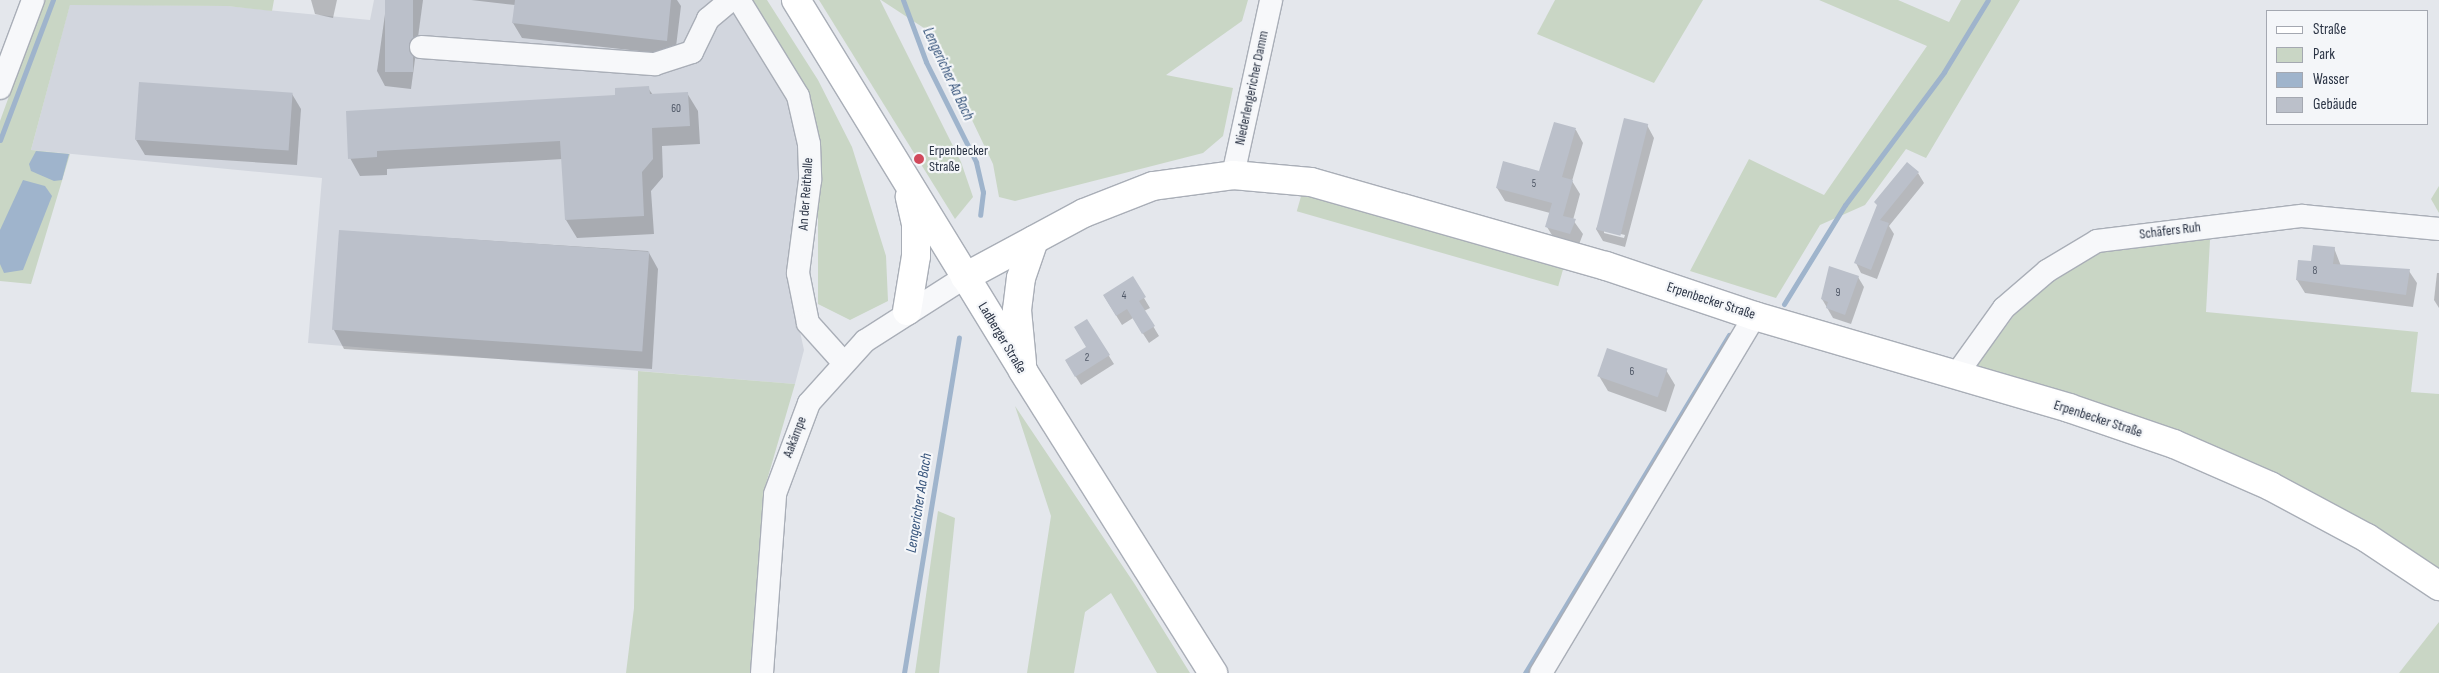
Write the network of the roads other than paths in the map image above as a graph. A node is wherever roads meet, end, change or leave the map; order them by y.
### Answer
1 (33, 0) edge
2 (731, 0) edge
3 (739, 0) edge
4 (796, 0) edge
5 (1271, 0) edge
6 (421, 47) dead end
7 (0, 88) edge
8 (1233, 175) junction
9 (908, 184) junction
10 (2439, 229) edge
11 (1034, 240) junction
12 (965, 276) junction
13 (907, 311) junction
14 (1755, 316) junction
15 (843, 362) junction
16 (1023, 371) junction
17 (1956, 375) junction
18 (2439, 586) edge
19 (762, 673) edge
20 (1213, 673) edge
21 (1541, 673) edge

1 - 7 street
2 - 6 street
3 - 15 street, An der Reithalle
4 - 9 main road, Ladberger Straße
5 - 8 street, Niederlengericher Damm
8 - 11 main road, Erpenbecker Straße
8 - 14 main road, Erpenbecker Straße
9 - 12 main road, Ladberger Straße
9 - 13 main road
10 - 17 street, Schäfers Ruh
11 - 12 main road, Erpenbecker Straße
11 - 16 main road
12 - 13 street, Aakämpe
12 - 16 main road, Ladberger Straße
13 - 15 street, Aakämpe
14 - 17 main road, Erpenbecker Straße
14 - 21 street
15 - 19 street, Aakämpe
16 - 20 main road, Ladberger Straße
17 - 18 main road, Erpenbecker Straße

